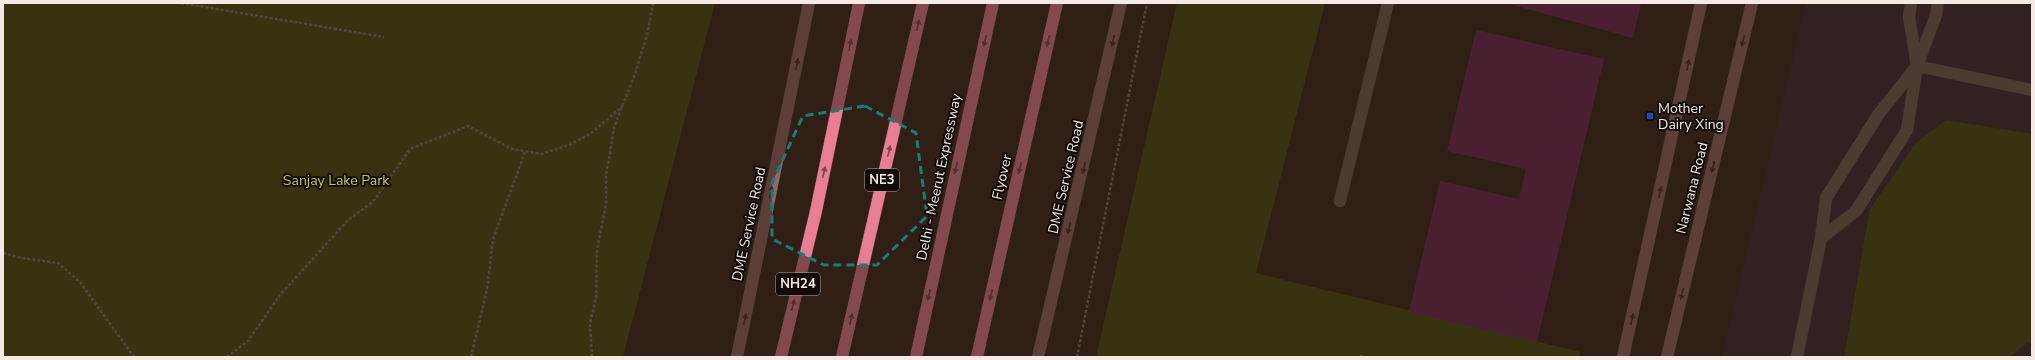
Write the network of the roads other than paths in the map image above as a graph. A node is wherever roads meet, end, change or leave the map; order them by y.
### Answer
1 (809, 3) edge
2 (859, 3) edge
3 (923, 3) edge
4 (993, 3) edge
5 (1057, 3) edge
6 (1121, 3) edge
7 (1388, 3) edge
8 (1701, 3) edge
9 (1752, 3) edge
10 (1911, 3) edge
11 (1938, 3) edge
12 (1917, 66) junction
13 (2032, 90) edge
14 (1340, 202) dead end
15 (1822, 238) junction
16 (737, 357) edge
17 (781, 357) edge
18 (842, 357) edge
19 (916, 357) edge
20 (977, 357) edge
21 (1038, 357) edge
22 (1623, 357) edge
23 (1667, 357) edge
24 (1797, 357) edge

16 -> 1 street, DME Service Road
17 -> 2 highway, NH24
18 -> 3 highway, NE3
4 -> 19 highway, Delhi - Meerut Expressway
5 -> 20 highway, Flyover
6 -> 21 street, DME Service Road
7 - 14 lane
22 -> 8 street
9 -> 23 street, Narwana Road
10 - 12 lane
11 - 12 lane
12 - 13 lane
12 - 15 lane
12 - 15 lane
15 - 24 lane

